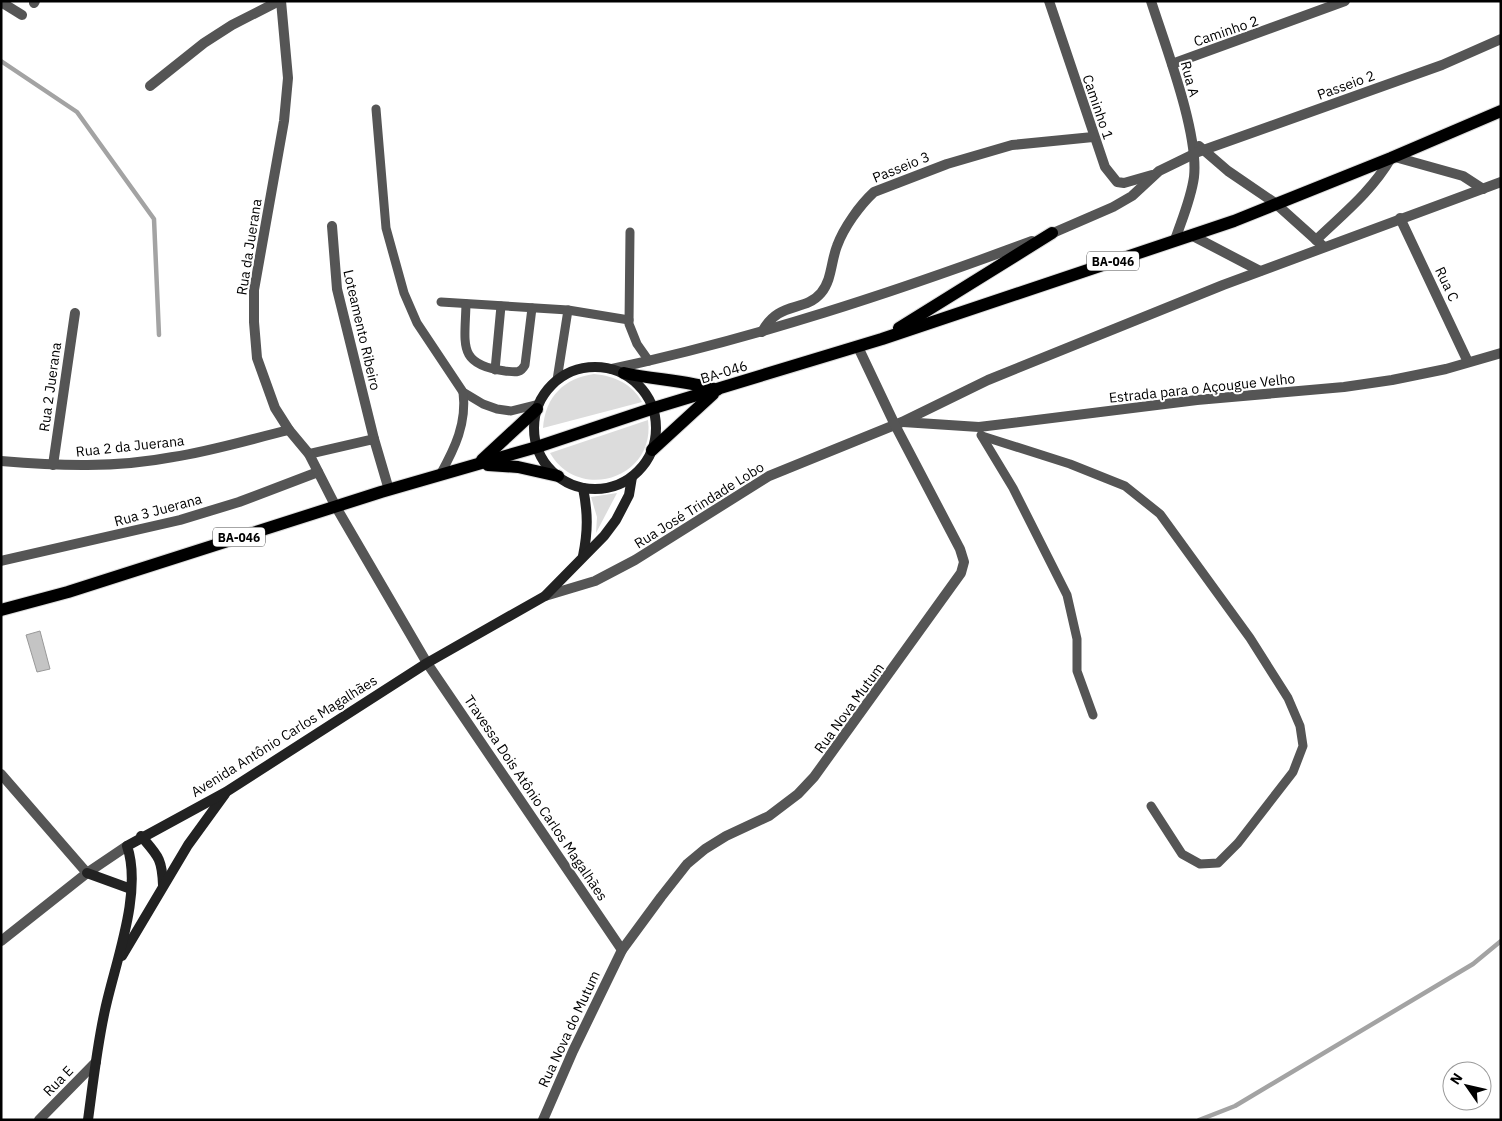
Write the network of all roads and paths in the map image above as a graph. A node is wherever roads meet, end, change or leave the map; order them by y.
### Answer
1 (280, 1) edge
2 (1049, 1) edge
3 (1151, 1) edge
4 (1345, 1) edge
5 (1, 2) edge
6 (22, 15) dead end
7 (1501, 39) edge
8 (1172, 64) junction
9 (150, 86) dead end
10 (376, 109) dead end
11 (1501, 111) edge
12 (1093, 137) junction
13 (1198, 153) junction
14 (1393, 158) junction
15 (1153, 175) junction
16 (1501, 182) edge
17 (1483, 188) junction
18 (1275, 203) junction
19 (1400, 218) junction
20 (332, 226) dead end
21 (630, 232) dead end
22 (1052, 233) junction
23 (1191, 235) junction
24 (1175, 240) junction
25 (1316, 240) junction
26 (1324, 247) junction
27 (1260, 271) junction
28 (441, 302) dead end
29 (466, 304) junction
30 (501, 306) junction
31 (532, 308) junction
32 (568, 310) junction
33 (75, 313) dead end
34 (629, 320) junction
35 (762, 332) junction
36 (882, 339) junction
37 (858, 347) junction
38 (1501, 352) edge
39 (650, 361) junction
40 (1468, 362) junction
41 (495, 370) junction
42 (618, 371) junction
43 (557, 380) junction
44 (717, 390) junction
45 (463, 392) junction
46 (538, 407) junction
47 (654, 408) junction
48 (899, 424) junction
49 (976, 427) junction
50 (289, 430) junction
51 (982, 436) junction
52 (374, 439) junction
53 (537, 447) junction
54 (652, 450) junction
55 (309, 454) junction
56 (1, 461) edge
57 (478, 464) junction
58 (53, 466) junction
59 (318, 472) junction
60 (440, 475) junction
61 (558, 476) junction
62 (632, 477) junction
63 (583, 488) junction
64 (388, 490) junction
65 (336, 507) junction
66 (583, 558) junction
67 (1, 561) edge
68 (545, 596) junction
69 (1, 610) edge
70 (427, 663) junction
71 (1093, 715) dead end
72 (1, 774) edge
73 (226, 792) junction
74 (1151, 806) dead end
75 (141, 836) junction
76 (127, 846) junction
77 (87, 873) junction
78 (163, 885) junction
79 (132, 889) junction
80 (1, 941) edge
81 (622, 950) junction
82 (117, 964) junction
83 (96, 1062) junction
84 (39, 1120) edge
85 (88, 1120) edge
86 (544, 1120) edge

1 - 9 street, Rua da Juerana
1 - 50 street, Rua da Juerana
2 - 12 street, Caminho 1
3 - 8 street, Rua A
4 - 8 street, Caminho 2
5 - 6 street
7 - 13 street, Passeio 2
8 - 13 street, Rua A
10 - 45 lane
11 - 14 main road, BA-046 / BA-046
12 - 15 street, Caminho 1
12 - 35 street, Passeio 3
13 - 15 street, Passeio 2
13 - 18 street, Rua A
13 - 24 street
14 - 17 street
14 - 18 main road, BA-046 / BA-046
14 - 25 street
15 - 22 street
16 - 17 street, Rua José Trindade Lobo
17 - 19 street, Rua José Trindade Lobo
18 - 23 main road, BA-046 / BA-046
18 - 25 street, Rua A
19 - 26 street, Rua José Trindade Lobo
19 - 40 street, Rua C
20 - 52 street, Loteamento Ribeiro
21 - 34 lane
22 - 35 street
22 - 36 main road
23 - 24 main road, BA-046 / BA-046
23 - 27 street
24 - 36 main road, BA-046 / BA-046
25 - 26 street, Rua A
26 - 27 street, Rua José Trindade Lobo
27 - 48 street, Rua José Trindade Lobo
28 - 29 lane
29 - 30 lane
29 - 41 lane
30 - 31 lane
30 - 41 lane
31 - 32 lane
31 - 41 lane
32 - 34 lane
32 - 43 lane
33 - 58 street, Rua 2 Juerana
34 - 39 lane
35 - 39 street
36 - 37 main road, BA-046 / BA-046
37 - 44 main road, BA-046 / BA-046
37 - 48 street, Rua Nova Mutum
38 - 40 street, Estrada para o Açougue Velho
39 - 42 street
40 - 49 street, Estrada para o Açougue Velho
42 - 43 main road
42 - 44 main road
42 - 47 main road
43 - 46 main road
44 - 47 main road, BA-046 / BA-046
44 - 54 main road
45 - 46 lane
45 - 60 lane
46 - 53 main road
46 - 57 main road
47 - 53 main road, BA-046 / BA-046
47 - 54 main road
48 - 49 street, Estrada para o Açougue Velho
48 - 68 street, Rua José Trindade Lobo
48 - 81 street, Rua Nova Mutum
49 - 51 lane
50 - 55 street, Rua da Juerana
50 - 58 street, Rua 2 da Juerana
51 - 71 lane
51 - 74 lane
52 - 55 street
52 - 64 street
53 - 57 main road, BA-046 / BA-046
53 - 61 main road
54 - 62 main road
55 - 59 street, Rua da Juerana
56 - 58 street, Rua 2 da Juerana
57 - 60 main road, BA-046 / BA-046
57 - 61 main road
59 - 65 street, Rua da Juerana
59 - 67 street, Rua 3 Juerana
60 - 64 main road, BA-046 / BA-046
61 - 63 main road
62 - 63 main road
62 - 66 main road, Avenida Antônio Carlos Magalhães
63 - 66 main road
64 - 65 main road, BA-046 / BA-046
65 - 69 main road, BA-046 / BA-046
65 - 70 street, Travessa Dois Atônio Carlos Magalhães
66 - 68 main road, Avenida Antônio Carlos Magalhães
68 - 70 main road, Avenida Antônio Carlos Magalhães
70 - 73 main road, Avenida Antônio Carlos Magalhães
70 - 81 street, Travessa Dois Atônio Carlos Magalhães
72 - 77 street
73 - 75 main road, Avenida Antônio Carlos Magalhães
73 - 78 main road
75 - 76 main road, Avenida Antônio Carlos Magalhães
75 - 78 main road
76 - 77 street, Avenida Antônio Carlos Magalhães
76 - 79 main road
77 - 79 main road
77 - 80 street, Avenida Antônio Carlos Magalhães
78 - 82 main road
79 - 82 main road
81 - 86 street, Rua Nova do Mutum
82 - 83 main road
83 - 84 street, Rua E
83 - 85 main road

